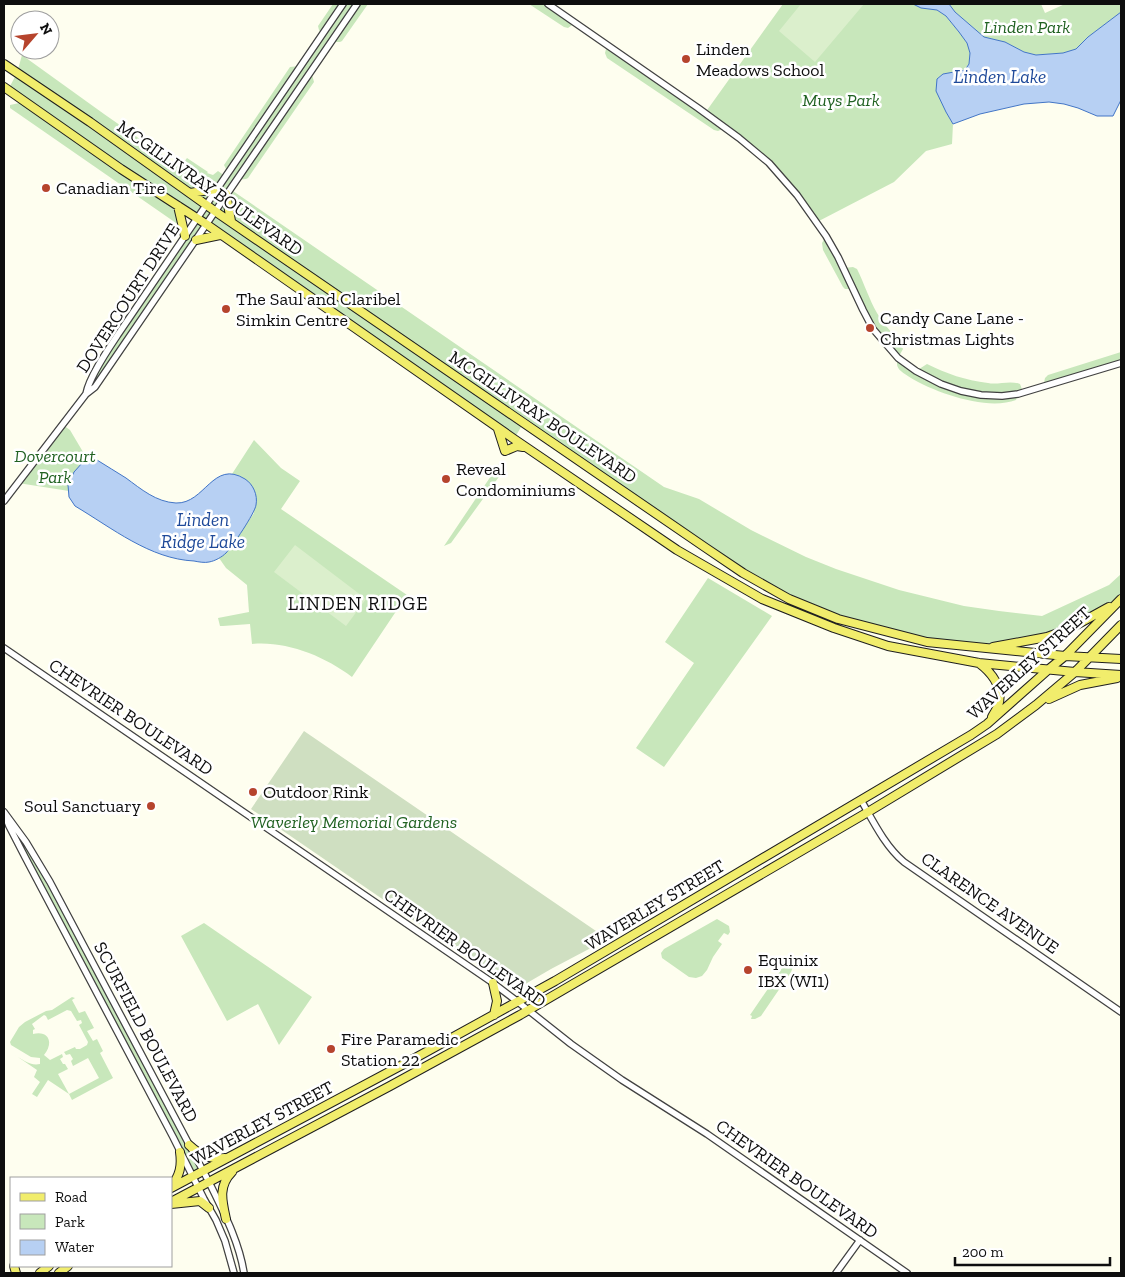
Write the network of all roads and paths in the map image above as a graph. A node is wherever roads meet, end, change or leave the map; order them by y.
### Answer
1 (344, 4) edge
2 (357, 4) edge
3 (548, 4) edge
4 (4, 64) edge
5 (4, 87) edge
6 (216, 189) junction
7 (190, 193) junction
8 (226, 194) junction
9 (206, 204) junction
10 (178, 206) junction
11 (215, 211) junction
12 (197, 218) junction
13 (231, 221) junction
14 (206, 224) junction
15 (220, 235) junction
16 (185, 236) junction
17 (196, 240) junction
18 (1121, 363) edge
19 (86, 394) junction
20 (498, 428) junction
21 (526, 447) junction
22 (4, 501) edge
23 (1120, 600) edge
24 (1121, 625) edge
25 (4, 648) edge
26 (982, 648) junction
27 (1065, 656) junction
28 (1089, 657) junction
29 (1121, 659) edge
30 (979, 663) junction
31 (1048, 669) junction
32 (1075, 672) junction
33 (1121, 676) edge
34 (1036, 705) junction
35 (987, 724) junction
36 (861, 800) junction
37 (4, 812) edge
38 (868, 812) junction
39 (493, 983) junction
40 (518, 1002) junction
41 (528, 1010) junction
42 (1121, 1012) edge
43 (494, 1015) junction
44 (189, 1145) junction
45 (180, 1152) junction
46 (230, 1157) junction
47 (236, 1168) junction
48 (203, 1171) junction
49 (193, 1177) junction
50 (209, 1182) junction
51 (172, 1185) edge
52 (172, 1187) edge
53 (199, 1188) junction
54 (172, 1202) edge
55 (172, 1203) edge
56 (209, 1208) junction
57 (226, 1219) junction
58 (860, 1240) junction
59 (234, 1273) edge
60 (244, 1273) edge
61 (836, 1273) edge
62 (907, 1273) edge

1 - 6 street, DOVERCOURT DRIVE
2 - 8 street, DOVERCOURT DRIVE
3 - 18 street
4 - 7 main road, MCGILLIVRAY BOULEVARD
5 - 10 main road, MCGILLIVRAY BOULEVARD
6 - 7 main road
6 - 9 street, DOVERCOURT DRIVE
7 - 9 main road, MCGILLIVRAY BOULEVARD
8 - 11 street, DOVERCOURT DRIVE
8 - 13 main road
9 - 11 main road, MCGILLIVRAY BOULEVARD
9 - 12 street, DOVERCOURT DRIVE
10 - 12 main road, MCGILLIVRAY BOULEVARD
10 - 16 main road
11 - 13 main road, MCGILLIVRAY BOULEVARD
11 - 14 street, DOVERCOURT DRIVE
12 - 14 main road, MCGILLIVRAY BOULEVARD
12 - 16 street, DOVERCOURT DRIVE
13 - 26 main road, MCGILLIVRAY BOULEVARD
14 - 15 main road, MCGILLIVRAY BOULEVARD
14 - 17 street, DOVERCOURT DRIVE
15 - 17 main road
15 - 20 main road, MCGILLIVRAY BOULEVARD
16 - 19 street, DOVERCOURT DRIVE
17 - 19 street, DOVERCOURT DRIVE
19 - 22 street, DOVERCOURT DRIVE
20 - 21 main road, MCGILLIVRAY BOULEVARD
20 - 21 main road
21 - 30 main road, MCGILLIVRAY BOULEVARD
23 - 26 main road
23 - 27 main road, WAVERLEY STREET
24 - 28 main road, WAVERLEY STREET
25 - 39 street, CHEVRIER BOULEVARD
26 - 27 main road, MCGILLIVRAY BOULEVARD
27 - 28 main road, MCGILLIVRAY BOULEVARD
27 - 31 main road, WAVERLEY STREET
28 - 29 main road, MCGILLIVRAY BOULEVARD
28 - 32 main road, WAVERLEY STREET
30 - 31 main road, MCGILLIVRAY BOULEVARD
30 - 35 main road
31 - 32 main road, MCGILLIVRAY BOULEVARD
31 - 35 main road, WAVERLEY STREET
32 - 33 main road, MCGILLIVRAY BOULEVARD
32 - 34 main road, WAVERLEY STREET
33 - 34 main road
34 - 38 main road, WAVERLEY STREET
35 - 36 main road, WAVERLEY STREET
36 - 38 street, CLARENCE AVENUE
36 - 40 main road, WAVERLEY STREET
37 - 44 street, SCURFIELD BOULEVARD
37 - 45 street, SCURFIELD BOULEVARD
38 - 41 main road, WAVERLEY STREET
38 - 42 street, CLARENCE AVENUE
39 - 40 street, CHEVRIER BOULEVARD
39 - 43 main road
40 - 41 street, CHEVRIER BOULEVARD
40 - 43 main road, WAVERLEY STREET
41 - 47 main road, WAVERLEY STREET
41 - 58 street, CHEVRIER BOULEVARD
43 - 46 main road, WAVERLEY STREET
44 - 46 main road
44 - 48 street, SCURFIELD BOULEVARD
45 - 49 street, SCURFIELD BOULEVARD
45 - 51 main road
46 - 48 main road, WAVERLEY STREET
47 - 50 main road, WAVERLEY STREET
47 - 57 main road
48 - 49 main road, WAVERLEY STREET
48 - 50 street, SCURFIELD BOULEVARD
49 - 52 main road, WAVERLEY STREET
49 - 53 street, SCURFIELD BOULEVARD
50 - 53 main road, WAVERLEY STREET
50 - 57 street, SCURFIELD BOULEVARD
53 - 54 main road, WAVERLEY STREET
53 - 56 street, SCURFIELD BOULEVARD
55 - 56 main road
56 - 59 street, SCURFIELD BOULEVARD
57 - 60 street, SCURFIELD BOULEVARD
58 - 61 street
58 - 62 street, CHEVRIER BOULEVARD

